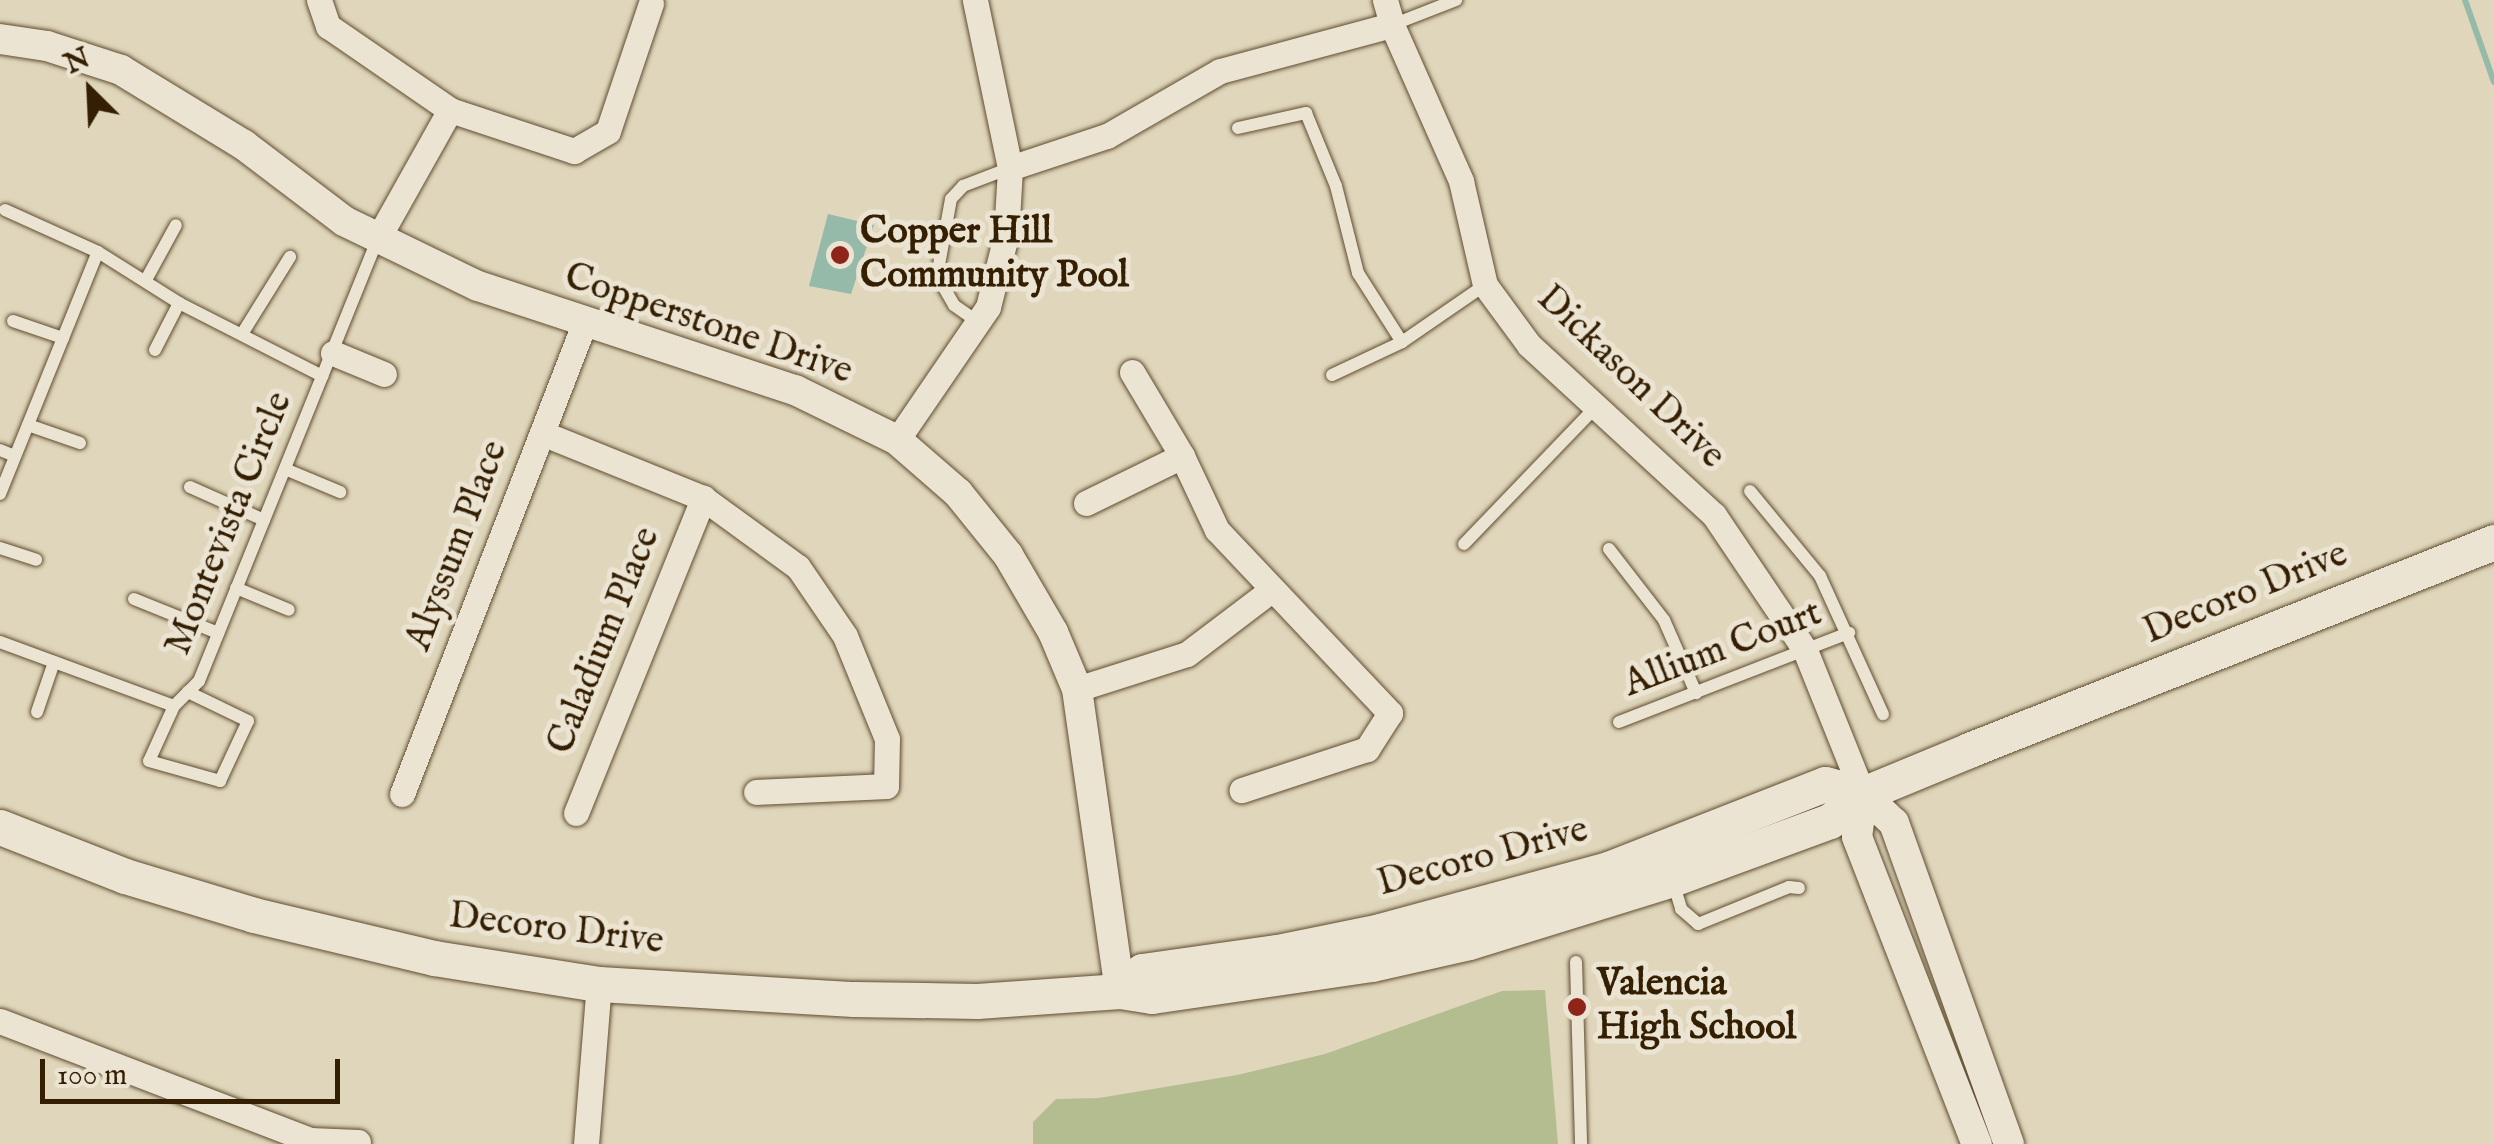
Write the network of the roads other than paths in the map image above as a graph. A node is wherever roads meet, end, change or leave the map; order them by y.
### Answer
1 (320, 0) edge
2 (976, 0) edge
3 (1456, 0) edge
4 (651, 3) dead end
5 (1388, 13) edge
6 (0, 39) edge
7 (450, 110) junction
8 (1238, 128) dead end
9 (1010, 168) junction
10 (5, 210) dead end
11 (176, 225) dead end
12 (377, 240) junction
13 (98, 252) junction
14 (290, 257) dead end
15 (146, 278) junction
16 (1485, 286) junction
17 (180, 302) junction
18 (13, 321) dead end
19 (978, 322) junction
20 (584, 324) junction
21 (242, 334) junction
22 (63, 338) junction
23 (1402, 342) junction
24 (155, 350) dead end
25 (328, 365) junction
26 (1132, 372) dead end
27 (384, 374) dead end
28 (1332, 375) dead end
29 (1596, 408) junction
30 (28, 425) junction
31 (542, 433) junction
32 (897, 440) junction
33 (80, 443) dead end
34 (0, 450) edge
35 (16, 456) junction
36 (1182, 456) junction
37 (285, 469) junction
38 (190, 486) dead end
39 (1750, 491) dead end
40 (340, 492) dead end
41 (0, 494) edge
42 (703, 498) junction
43 (1086, 503) dead end
44 (264, 520) junction
45 (2494, 542) edge
46 (1464, 544) dead end
47 (0, 548) edge
48 (1609, 549) dead end
49 (36, 560) dead end
50 (236, 588) junction
51 (1270, 591) junction
52 (134, 600) dead end
53 (289, 610) dead end
54 (1849, 632) junction
55 (218, 633) junction
56 (0, 642) edge
57 (1806, 650) junction
58 (54, 662) junction
59 (1077, 688) junction
60 (188, 692) junction
61 (1696, 693) junction
62 (174, 706) junction
63 (37, 712) dead end
64 (1884, 714) dead end
65 (1619, 722) dead end
66 (1242, 790) dead end
67 (756, 792) dead end
68 (402, 794) dead end
69 (1862, 794) junction
70 (576, 812) dead end
71 (0, 828) edge
72 (1672, 879) junction
73 (1799, 888) dead end
74 (1576, 962) dead end
75 (599, 984) junction
76 (1120, 991) junction
77 (0, 1021) edge
78 (358, 1142) edge
79 (586, 1144) edge
80 (1582, 1144) edge
81 (1977, 1144) edge
82 (2008, 1144) edge

1 - 7 street
2 - 9 street
3 - 5 lane
4 - 7 street
5 - 9 street
5 - 16 street, Dickason Drive
6 - 12 street, Copperstone Drive
7 - 12 street
8 - 23 lane
9 - 19 street
9 - 19 lane
10 - 13 lane
11 - 15 lane
12 - 20 street, Copperstone Drive
12 - 25 lane, Montevista Circle
13 - 15 lane
13 - 22 lane
14 - 21 lane
15 - 17 lane
16 - 23 lane
16 - 29 street, Dickason Drive
17 - 21 lane
17 - 24 lane
18 - 22 lane
19 - 32 street
20 - 31 street, Alyssum Place
20 - 32 street, Copperstone Drive
21 - 25 lane
22 - 30 lane
23 - 28 lane
25 - 27 street
25 - 37 lane, Montevista Circle
26 - 36 street
29 - 46 lane
29 - 57 street, Dickason Drive
30 - 33 lane
30 - 35 lane
31 - 42 street
31 - 68 street, Alyssum Place
32 - 59 street, Copperstone Drive
34 - 35 lane
35 - 41 lane
36 - 43 street
36 - 51 street
37 - 40 lane
37 - 44 lane, Montevista Circle
38 - 44 lane
39 - 54 lane
42 - 67 street
42 - 70 street, Caladium Place
44 - 50 lane, Montevista Circle
45 - 69 main road, Decoro Drive
47 - 49 lane
48 - 61 lane
50 - 53 lane
50 - 55 lane, Montevista Circle
51 - 59 street
51 - 66 street
52 - 55 lane
54 - 57 lane, Allium Court
54 - 64 lane
55 - 60 lane, Montevista Circle
56 - 58 lane, Montevista Circle
57 - 61 lane, Allium Court
57 - 69 street, Dickason Drive
58 - 62 lane, Montevista Circle
58 - 63 lane
59 - 76 street, Copperstone Drive
60 - 62 lane, Montevista Circle
60 - 62 lane
61 - 65 lane, Allium Court
69 - 72 main road, Decoro Drive
69 - 76 main road, Decoro Drive
69 - 81 street, Dickason Drive
69 - 82 street, Dickason Drive
71 - 75 main road, Decoro Drive
72 - 73 lane
72 - 76 main road, Decoro Drive
74 - 80 lane
75 - 76 main road, Decoro Drive
75 - 79 street
77 - 78 street

